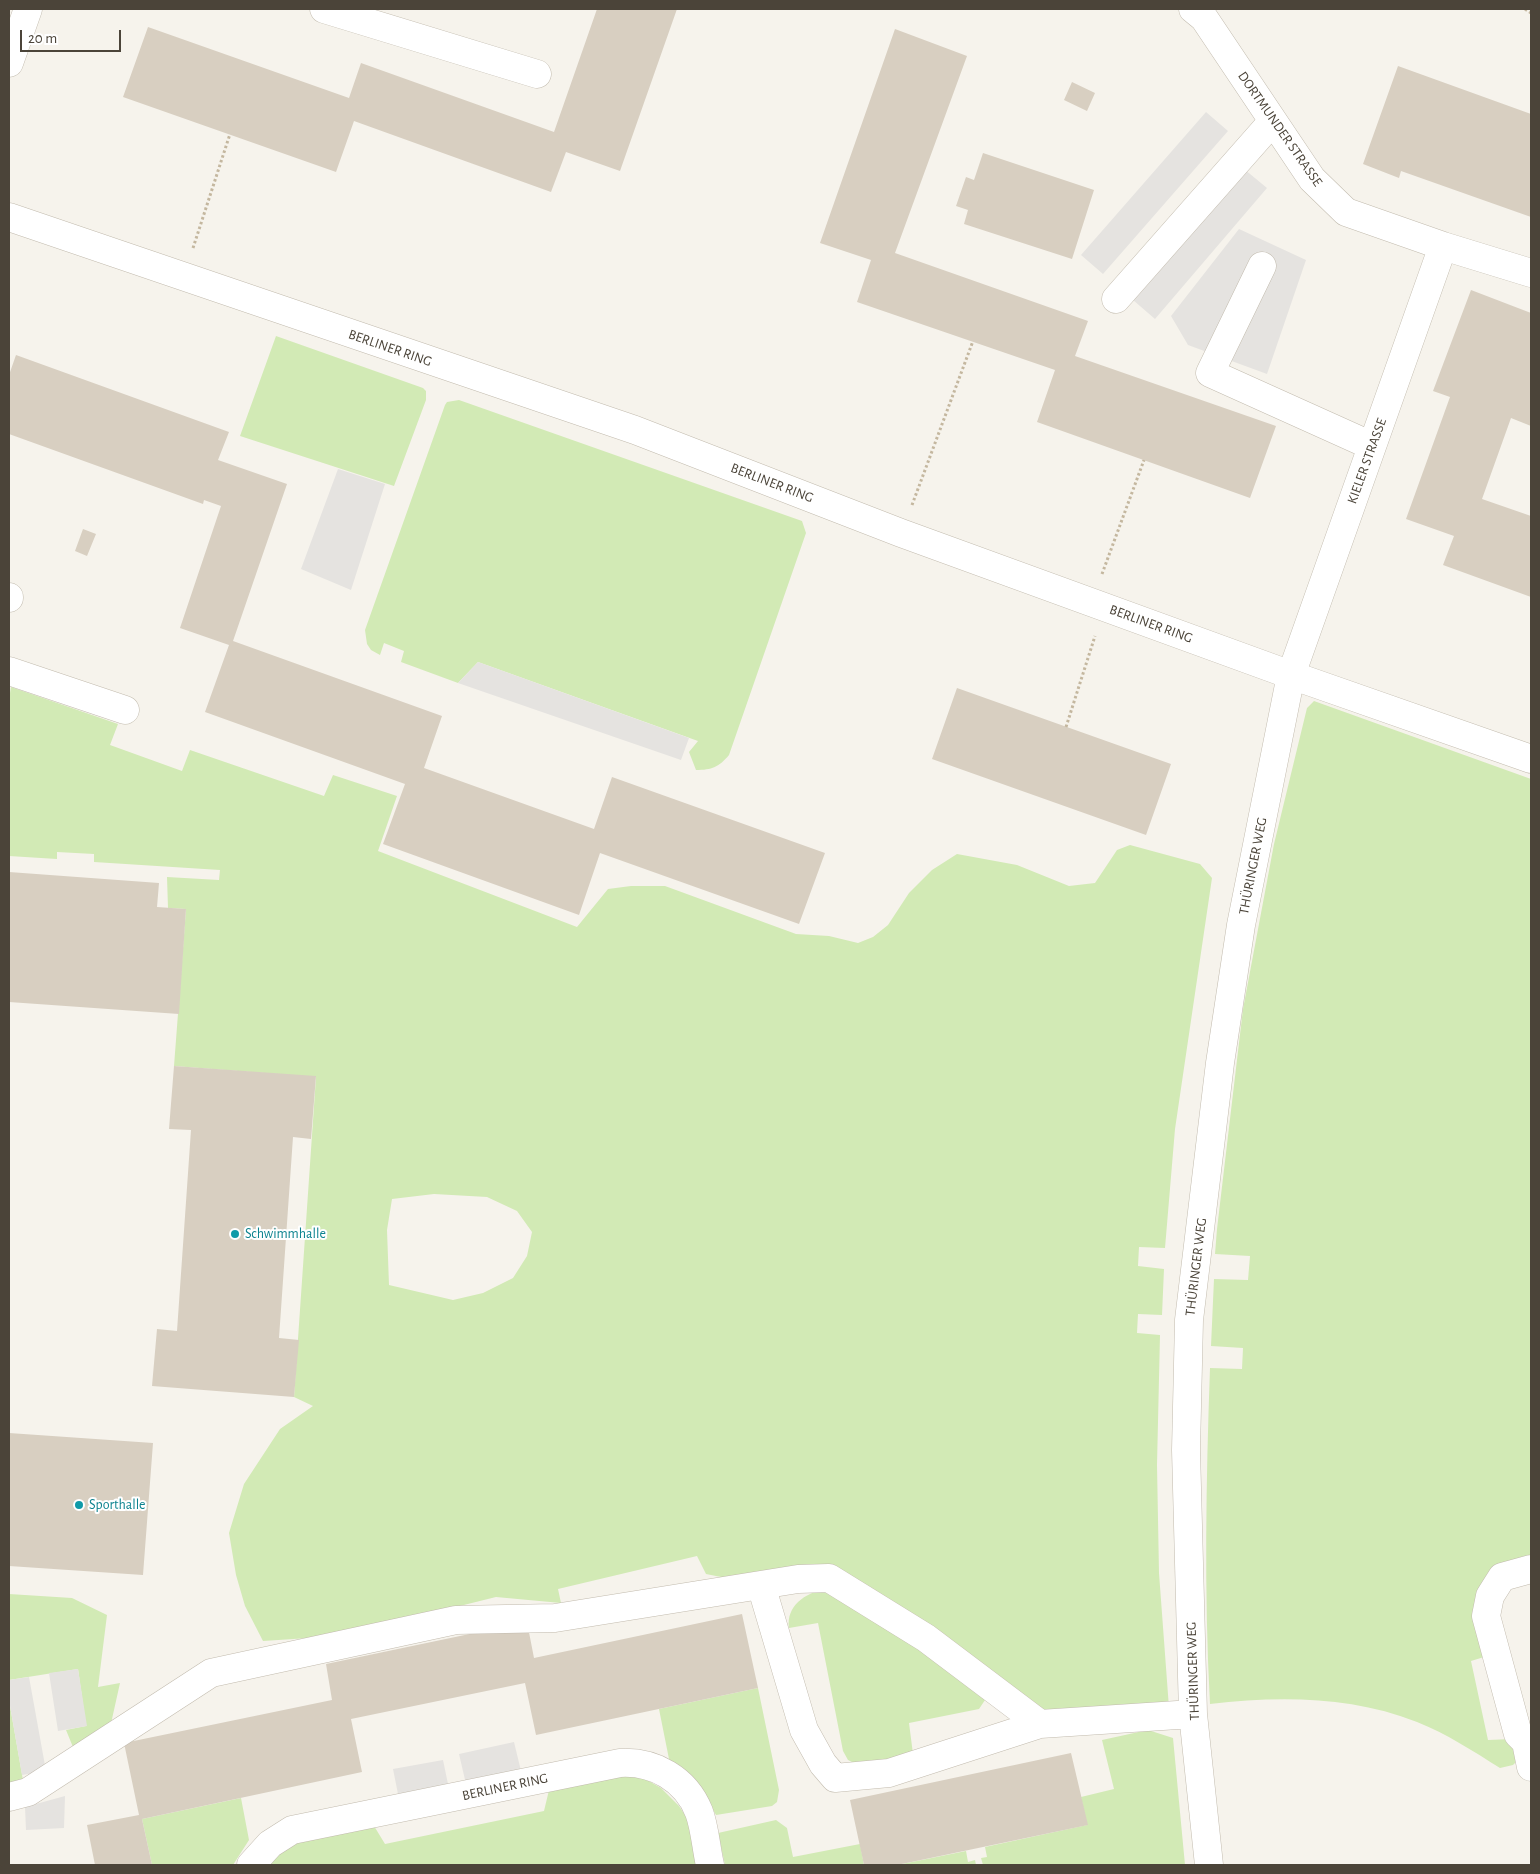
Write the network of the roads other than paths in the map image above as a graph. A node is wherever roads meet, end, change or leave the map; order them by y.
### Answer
1 (28, 9) edge
2 (324, 9) edge
3 (1193, 9) edge
4 (9, 63) edge
5 (536, 74) dead end
6 (1272, 122) junction
7 (9, 217) edge
8 (1443, 246) junction
9 (1262, 266) dead end
10 (1531, 273) edge
11 (1116, 299) dead end
12 (1372, 446) junction
13 (9, 671) edge
14 (1291, 675) junction
15 (125, 710) dead end
16 (1531, 759) edge
17 (1531, 1569) edge
18 (761, 1585) junction
19 (1194, 1714) junction
20 (1040, 1724) junction
21 (1531, 1767) edge
22 (9, 1797) edge
23 (252, 1865) edge
24 (710, 1865) edge
25 (1209, 1865) edge

1 - 4 lane
2 - 5 lane
3 - 6 lane, DORTMUNDER STRASSE
6 - 8 lane, DORTMUNDER STRASSE
6 - 11 lane
7 - 14 lane, BERLINER RING
8 - 10 lane, DORTMUNDER STRASSE
8 - 12 lane, KIELER STRASSE
9 - 12 lane
12 - 14 lane, KIELER STRASSE
13 - 15 lane
14 - 16 lane, BERLINER RING
14 - 19 lane, THÜRINGER WEG
17 - 21 lane
18 - 20 lane
18 - 20 lane
18 - 22 lane
19 - 20 lane
19 - 25 lane, THÜRINGER WEG
23 - 24 lane, BERLINER RING

